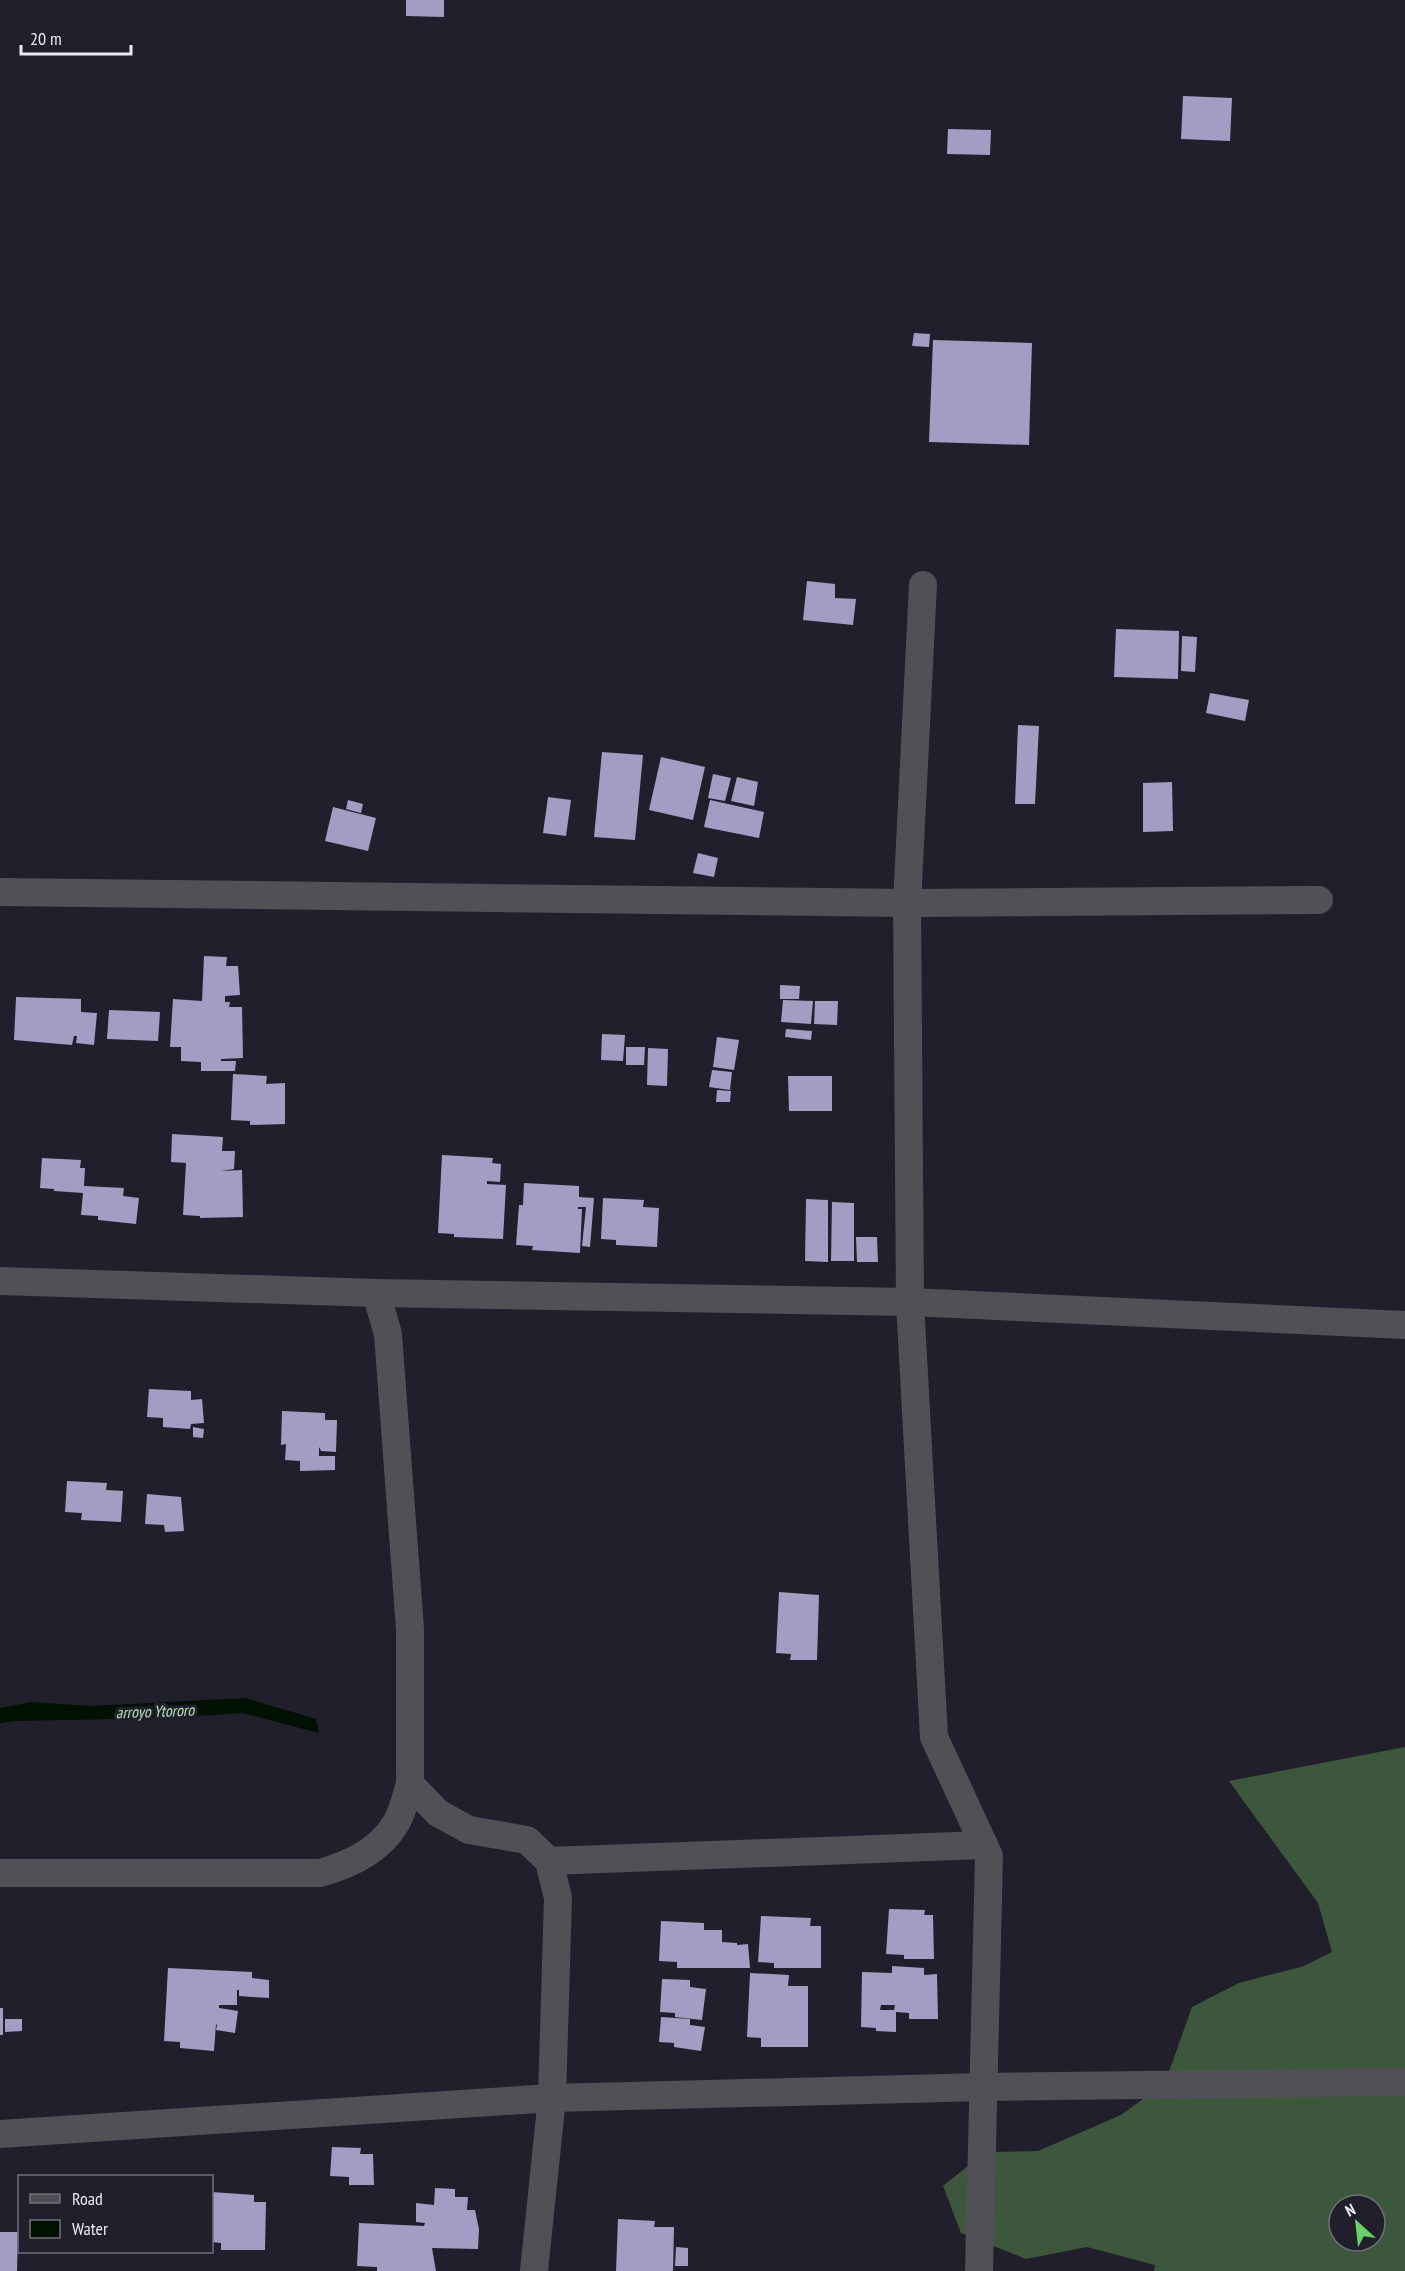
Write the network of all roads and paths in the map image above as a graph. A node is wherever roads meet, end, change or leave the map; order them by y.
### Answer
1 (923, 585) dead end
2 (0, 892) edge
3 (1319, 900) dead end
4 (907, 903) junction
5 (0, 1281) edge
6 (376, 1293) junction
7 (910, 1302) junction
8 (1405, 1325) edge
9 (410, 1784) junction
10 (984, 1845) junction
11 (549, 1861) junction
12 (0, 1873) edge
13 (1405, 2082) edge
14 (983, 2087) junction
15 (552, 2098) junction
16 (0, 2134) edge
17 (534, 2271) edge
18 (979, 2271) edge

1 - 4 street
2 - 4 street
3 - 4 street
4 - 7 street
5 - 6 street
6 - 7 street
6 - 9 street
7 - 8 street
7 - 10 street
9 - 11 street
9 - 12 street
10 - 11 street
10 - 14 street
11 - 15 street
13 - 14 street
14 - 15 street
14 - 18 street
15 - 16 street
15 - 17 street

